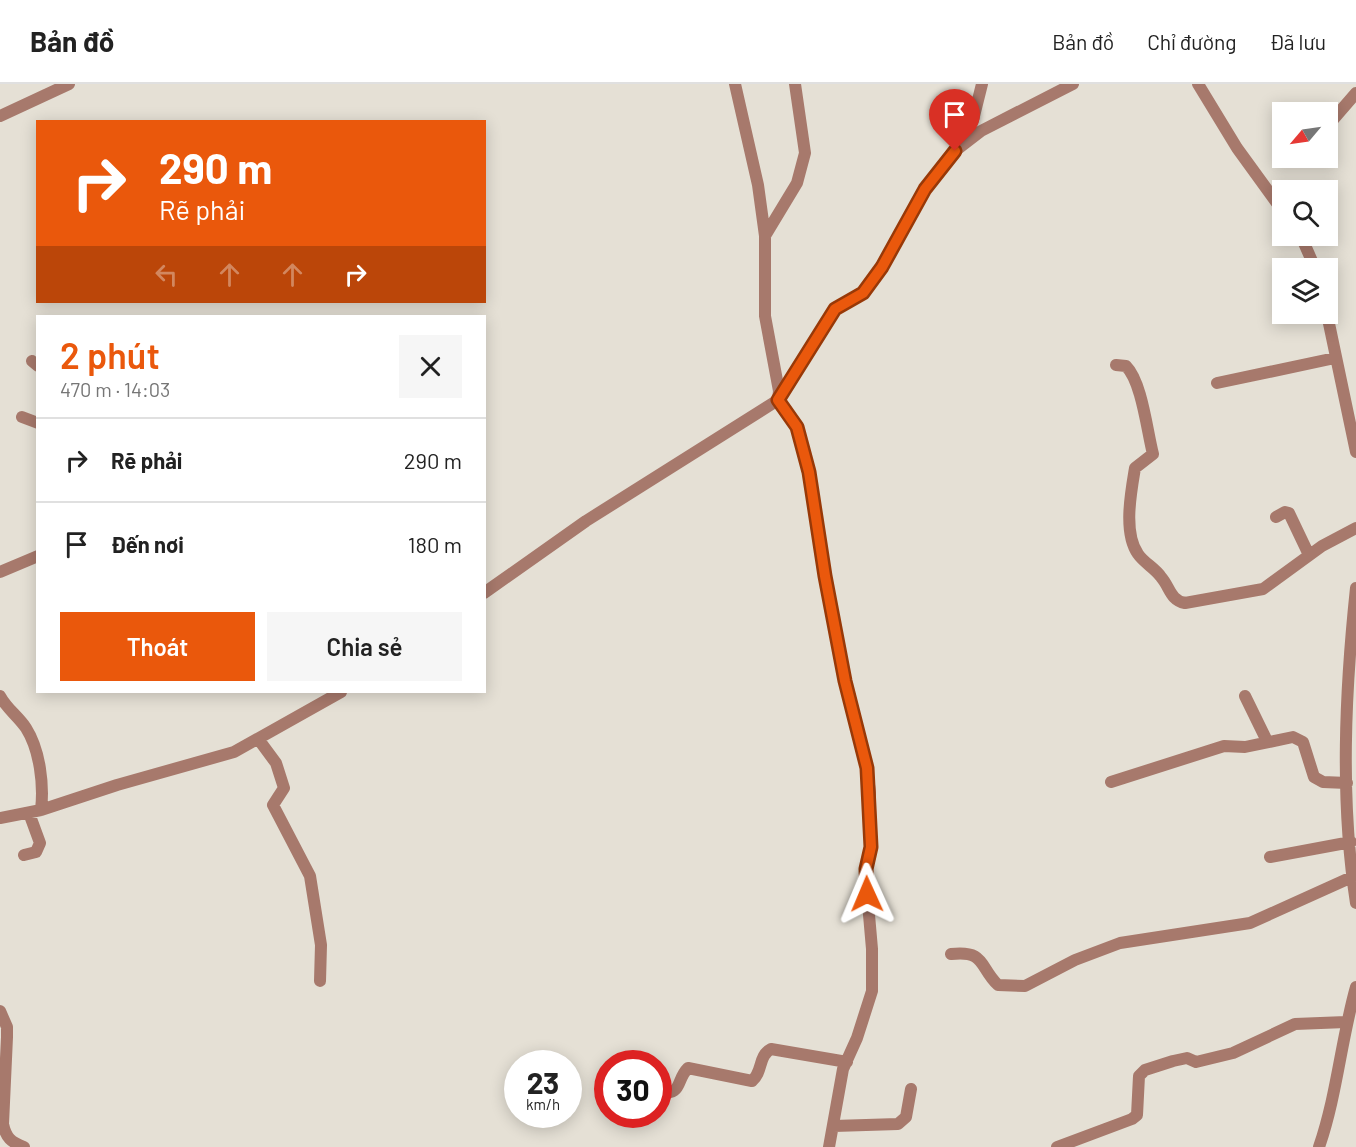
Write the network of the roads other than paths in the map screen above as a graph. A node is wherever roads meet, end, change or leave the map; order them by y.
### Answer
1 (69, 84) edge
2 (735, 84) edge
3 (795, 84) edge
4 (982, 84) edge
5 (1073, 84) edge
6 (1198, 84) edge
7 (1356, 93) edge
8 (1338, 114) edge
9 (0, 116) edge
10 (955, 151) junction
11 (1272, 196) edge
12 (765, 236) junction
13 (1329, 324) edge
14 (1335, 358) junction
15 (1116, 365) dead end
16 (1217, 383) dead end
17 (778, 400) junction
18 (22, 417) dead end
19 (36, 422) edge
20 (1356, 452) edge
21 (1276, 517) dead end
22 (1356, 528) edge
23 (1309, 555) junction
24 (36, 557) edge
25 (0, 572) edge
26 (1356, 588) edge
27 (486, 592) edge
28 (336, 693) edge
29 (0, 696) edge
30 (1245, 696) dead end
31 (259, 740) junction
32 (1266, 741) junction
33 (1111, 782) dead end
34 (1347, 783) junction
35 (35, 811) junction
36 (0, 818) edge
37 (1351, 842) junction
38 (24, 855) dead end
39 (1270, 857) dead end
40 (1352, 877) junction
41 (1356, 903) edge
42 (951, 954) dead end
43 (320, 981) dead end
44 (1356, 987) edge
45 (0, 1011) edge
46 (1346, 1022) junction
47 (847, 1062) junction
48 (911, 1089) dead end
49 (672, 1092) edge
50 (834, 1126) junction
51 (24, 1147) edge
52 (829, 1147) edge
53 (1057, 1147) edge
54 (1319, 1147) edge

1 - 9 street
2 - 12 street
3 - 12 street
4 - 10 street
5 - 10 street
6 - 11 street
7 - 8 street
10 - 17 street
12 - 17 street
13 - 14 street
14 - 16 street
14 - 20 street
15 - 23 street
17 - 27 street
17 - 47 street
18 - 19 street
21 - 23 street
22 - 23 street
24 - 25 street
26 - 34 street
28 - 31 street
29 - 35 street
30 - 32 street
31 - 35 street
31 - 43 street
32 - 33 street
32 - 34 street
34 - 37 street
35 - 36 street
35 - 38 street
37 - 39 street
37 - 40 street
40 - 41 street
40 - 42 street
44 - 46 street
45 - 51 street
46 - 53 street
46 - 54 street
47 - 49 street
47 - 50 street
48 - 50 street
50 - 52 street

